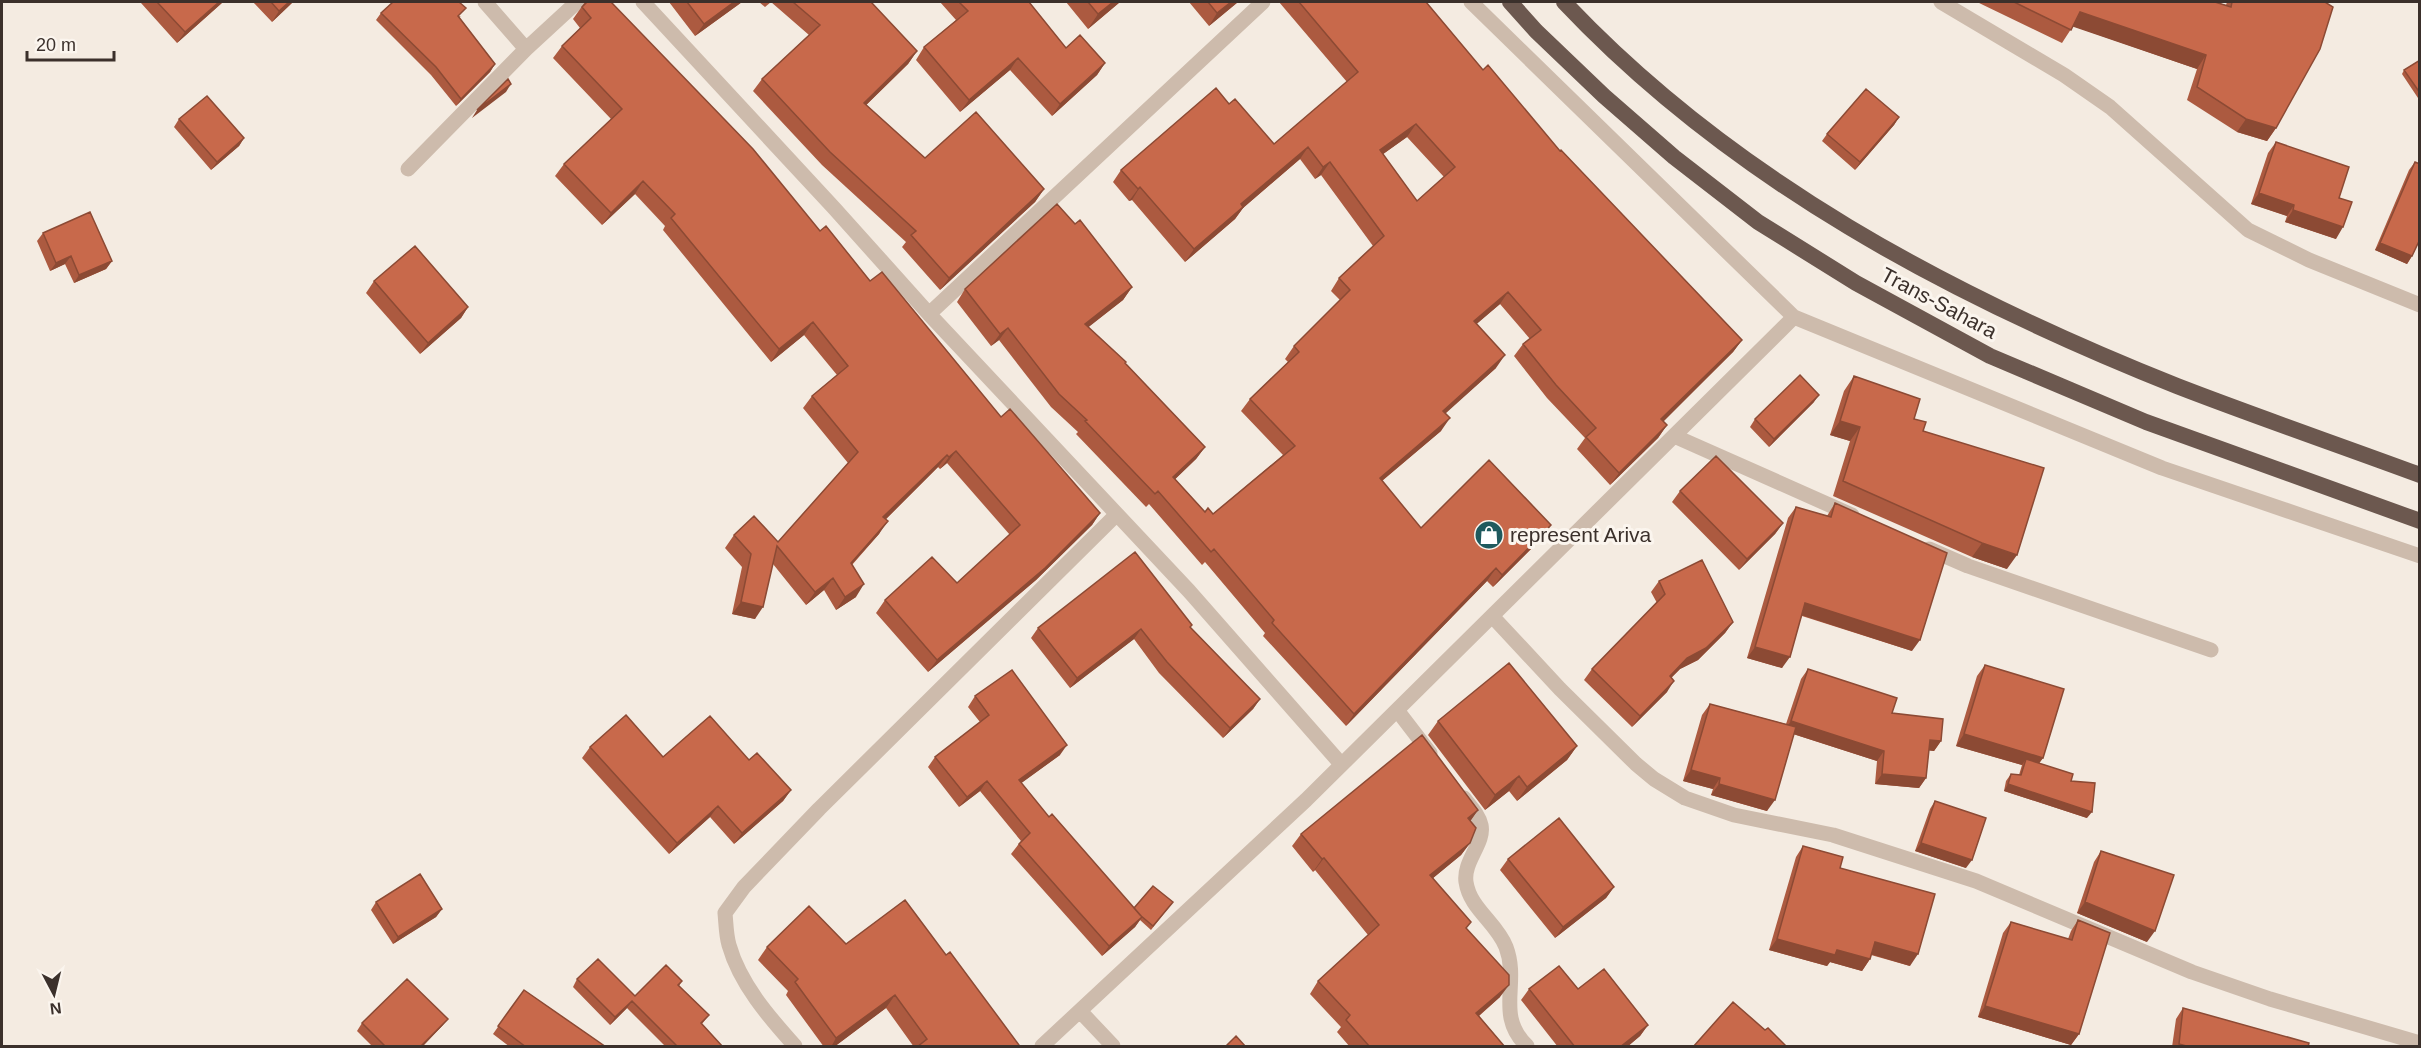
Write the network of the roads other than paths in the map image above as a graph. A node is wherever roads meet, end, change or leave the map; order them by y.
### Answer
1 (485, 2) edge
2 (576, 2) edge
3 (643, 2) edge
4 (1263, 2) edge
5 (1471, 2) edge
6 (1510, 2) edge
7 (1564, 2) edge
8 (1941, 2) edge
9 (526, 49) junction
10 (408, 169) dead end
11 (2420, 305) edge
12 (929, 314) junction
13 (1794, 317) junction
14 (1674, 436) junction
15 (2420, 475) edge
16 (1116, 515) junction
17 (1862, 519) edge
18 (2420, 521) edge
19 (1915, 542) edge
20 (2420, 556) edge
21 (1492, 616) junction
22 (2211, 650) dead end
23 (1397, 710) junction
24 (1437, 762) edge
25 (1341, 764) junction
26 (1457, 789) edge
27 (1080, 1011) junction
28 (2420, 1043) edge
29 (795, 1047) edge
30 (1042, 1047) edge
31 (1113, 1047) edge
32 (1527, 1047) edge

1 - 9 street
2 - 9 street
3 - 12 street
4 - 12 street
5 - 13 street
6 - 18 highway, Trans-Sahara
7 - 15 highway, Trans-Sahara
8 - 11 street
9 - 10 street
12 - 16 street
13 - 14 street
13 - 20 street
14 - 17 street
14 - 21 street
16 - 25 street
16 - 29 street
19 - 22 street
21 - 23 street
21 - 28 street
23 - 24 street
23 - 25 street
25 - 27 street
26 - 32 street
27 - 30 street
27 - 31 street

